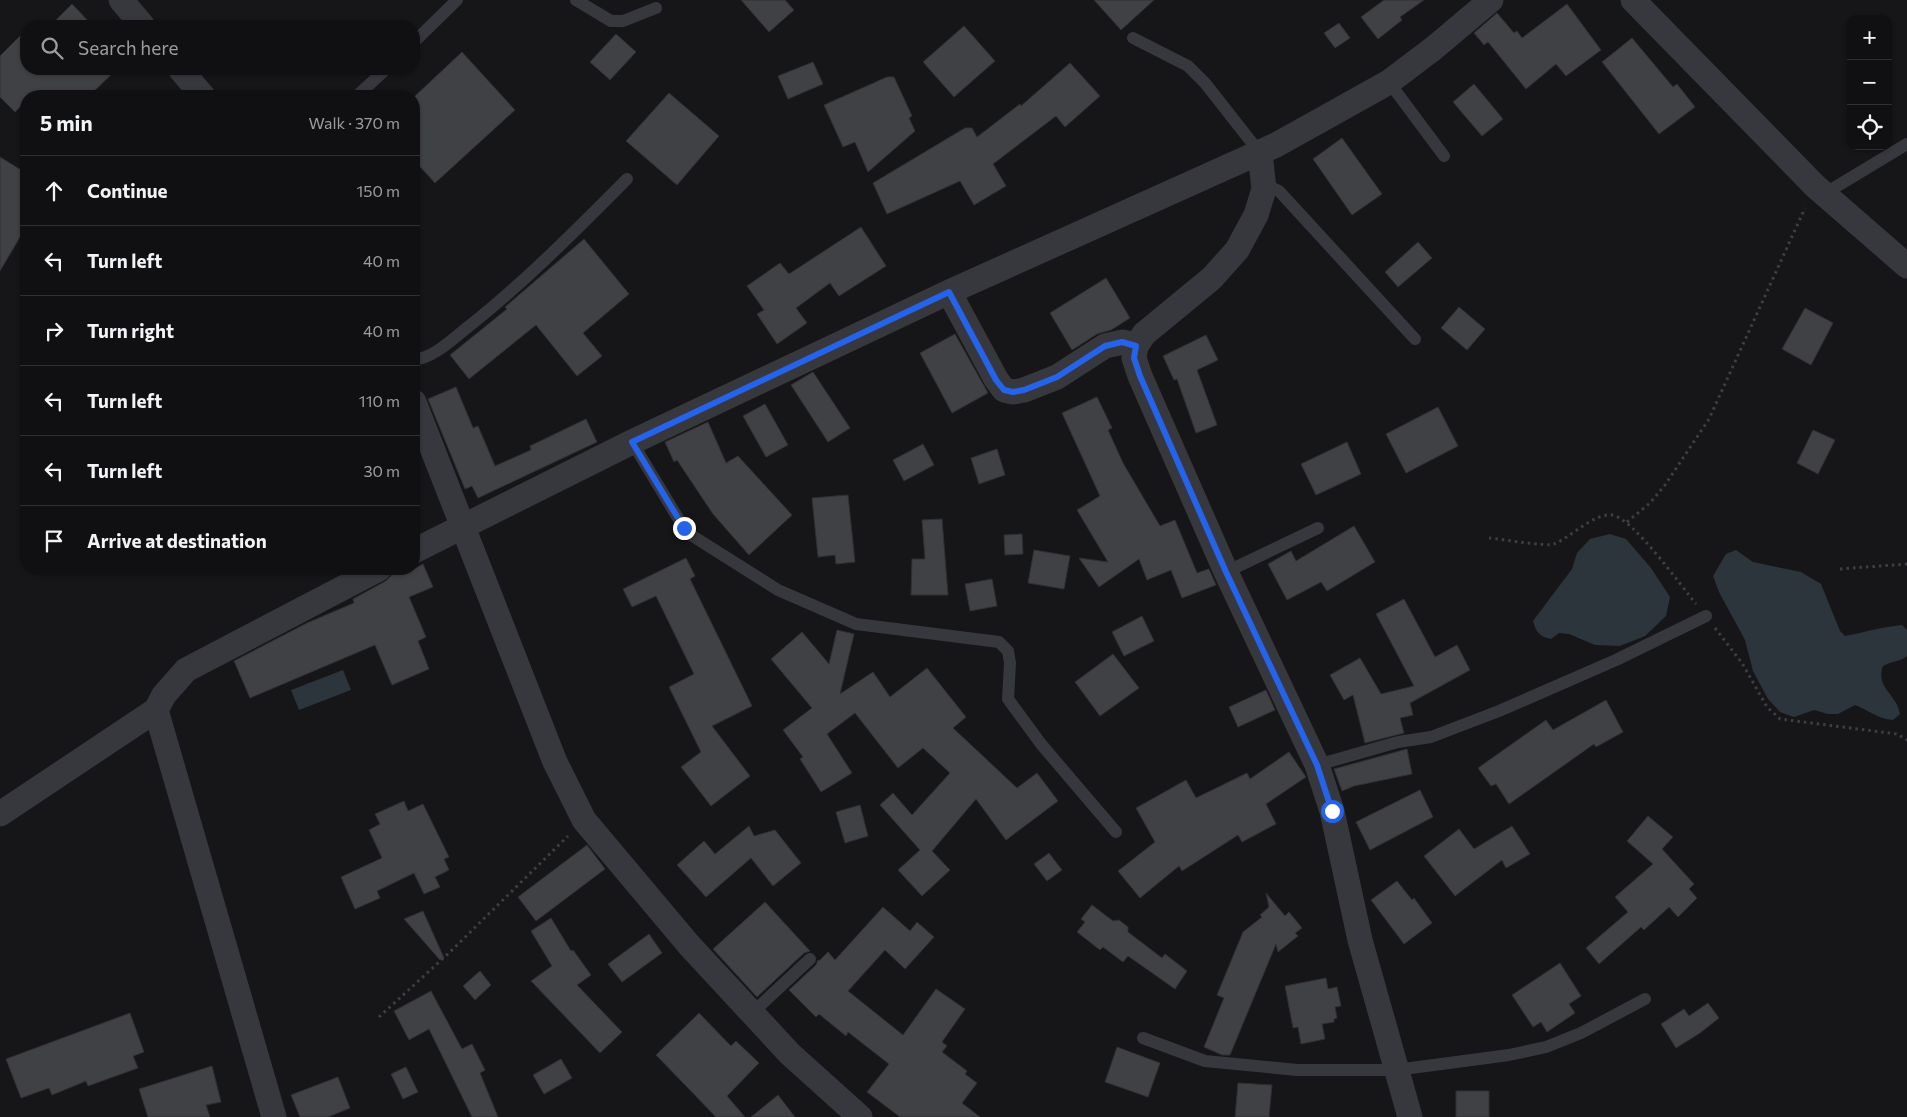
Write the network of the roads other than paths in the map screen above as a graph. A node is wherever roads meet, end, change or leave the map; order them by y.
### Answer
1 (121, 0) edge
2 (458, 0) edge
3 (576, 0) edge
4 (1491, 0) edge
5 (1648, 5) edge
6 (656, 8) dead end
7 (138, 20) edge
8 (420, 36) edge
9 (1133, 38) dead end
10 (185, 75) edge
11 (380, 75) edge
12 (1389, 82) junction
13 (198, 90) edge
14 (363, 90) edge
15 (1907, 144) edge
16 (1260, 153) junction
17 (1444, 156) dead end
18 (627, 179) dead end
19 (1264, 189) junction
20 (1819, 190) junction
21 (1907, 266) edge
22 (949, 292) junction
23 (1415, 339) dead end
24 (1136, 346) junction
25 (420, 359) edge
26 (420, 418) edge
27 (632, 442) junction
28 (461, 526) junction
29 (1318, 528) dead end
30 (420, 548) edge
31 (1226, 572) junction
32 (368, 575) edge
33 (1706, 616) dead end
34 (156, 710) junction
35 (1317, 765) junction
36 (0, 814) edge
37 (1116, 832) dead end
38 (810, 959) dead end
39 (1645, 999) dead end
40 (752, 1013) junction
41 (1143, 1038) dead end
42 (1396, 1070) junction
43 (274, 1117) edge
44 (860, 1117) edge
45 (1410, 1117) edge

1 - 7 street
2 - 8 lane
3 - 6 lane
4 - 12 street
5 - 20 street
9 - 16 lane
10 - 13 street
11 - 14 lane
12 - 16 street
12 - 17 lane
15 - 20 lane
16 - 19 street
16 - 22 street
18 - 25 lane
19 - 23 lane
19 - 24 street
20 - 21 street
22 - 24 street
22 - 27 street
24 - 31 street
26 - 28 street
27 - 28 street
27 - 37 lane
28 - 30 street
28 - 40 street
29 - 31 lane
31 - 35 street
32 - 34 street
33 - 35 lane
34 - 36 street
34 - 43 street
35 - 42 street
38 - 40 lane
39 - 42 lane
40 - 44 street
41 - 42 lane
42 - 45 street

